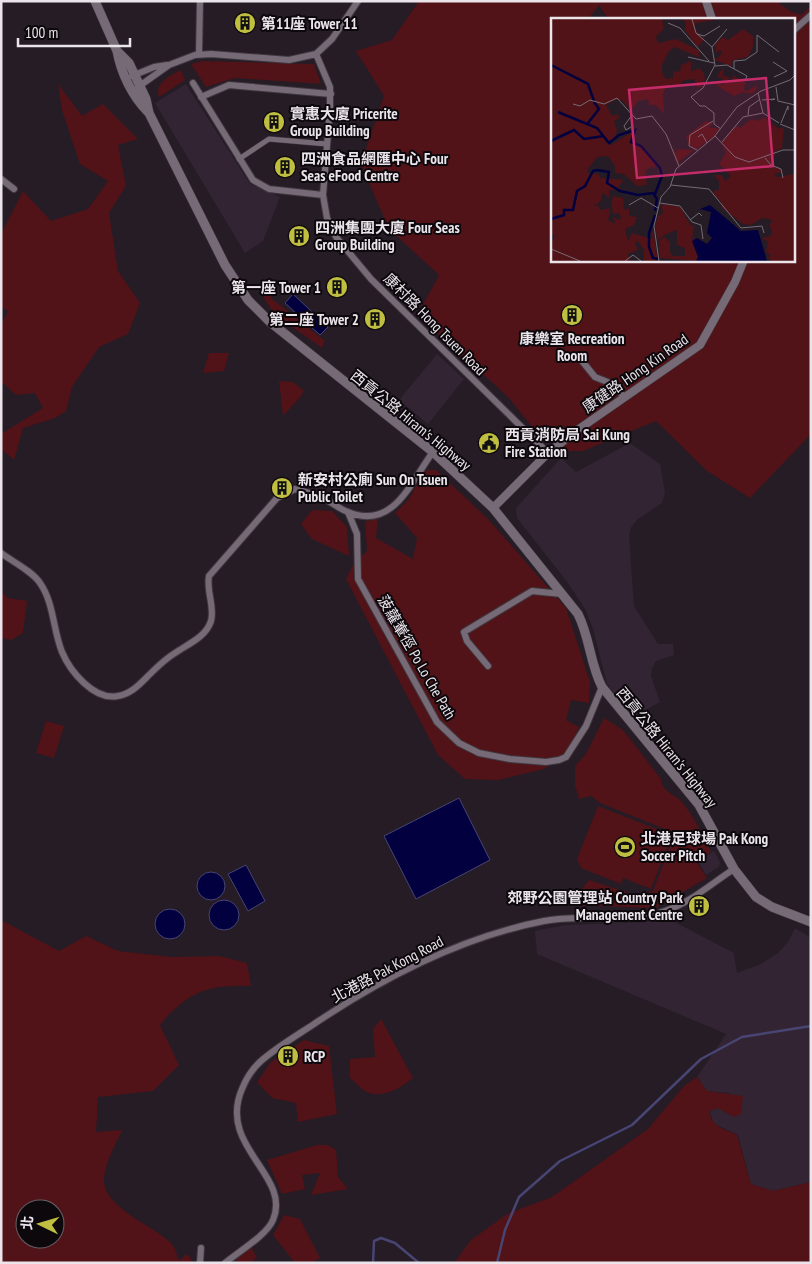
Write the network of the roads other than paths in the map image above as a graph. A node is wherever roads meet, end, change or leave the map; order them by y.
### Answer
1 (95, 1) edge
2 (200, 1) edge
3 (358, 1) edge
4 (706, 1) edge
5 (811, 15) edge
6 (712, 18) edge
7 (794, 30) edge
8 (199, 54) junction
9 (316, 54) junction
10 (169, 65) junction
11 (130, 77) junction
12 (193, 83) dead end
13 (136, 88) junction
14 (331, 94) junction
15 (202, 97) junction
16 (327, 144) junction
17 (239, 159) junction
18 (1, 180) edge
19 (14, 190) dead end
20 (323, 195) junction
21 (744, 261) edge
22 (582, 361) dead end
23 (624, 398) junction
24 (433, 452) junction
25 (548, 453) junction
26 (492, 508) junction
27 (348, 512) junction
28 (1, 553) edge
29 (562, 594) junction
30 (488, 666) dead end
31 (602, 688) junction
32 (734, 869) junction
33 (811, 922) edge
34 (201, 1248) dead end
35 (234, 1260) edge
36 (200, 1263) edge
37 (225, 1263) edge

1 - 11 main road, 西貢公路 Hiram's Highway
2 - 8 street
3 - 9 street
4 - 6 street
5 - 7 street
8 - 9 street
8 - 10 street
9 - 14 street, 康村路 Hong Tsuen Road
10 - 11 street
10 - 13 street
11 - 13 main road, 西貢公路 Hiram's Highway
12 - 15 street
13 - 24 main road, 西貢公路 Hiram's Highway
14 - 15 street
14 - 16 street, 康村路 Hong Tsuen Road
15 - 17 street
16 - 17 street
16 - 20 street, 康村路 Hong Tsuen Road
17 - 20 street
18 - 19 street
20 - 25 street, 康村路 Hong Tsuen Road
21 - 23 street, 康健路 Hong Kin Road
22 - 23 street
23 - 25 street, 康健路 Hong Kin Road
24 - 26 main road, 西貢公路 Hiram's Highway
24 - 27 street
25 - 26 street, 康健路 Hong Kin Road
26 - 29 main road, 西貢公路 Hiram's Highway
27 - 28 street
27 - 31 street, 菠蘿輋徑 Po Lo Che Path
29 - 30 street
29 - 31 main road, 西貢公路 Hiram's Highway
31 - 32 main road, 西貢公路 Hiram's Highway
32 - 33 main road, 西貢公路 Hiram's Highway
32 - 35 street, 北港路 Pak Kong Road
34 - 36 street
35 - 37 street, 北港路 Pak Kong Road

